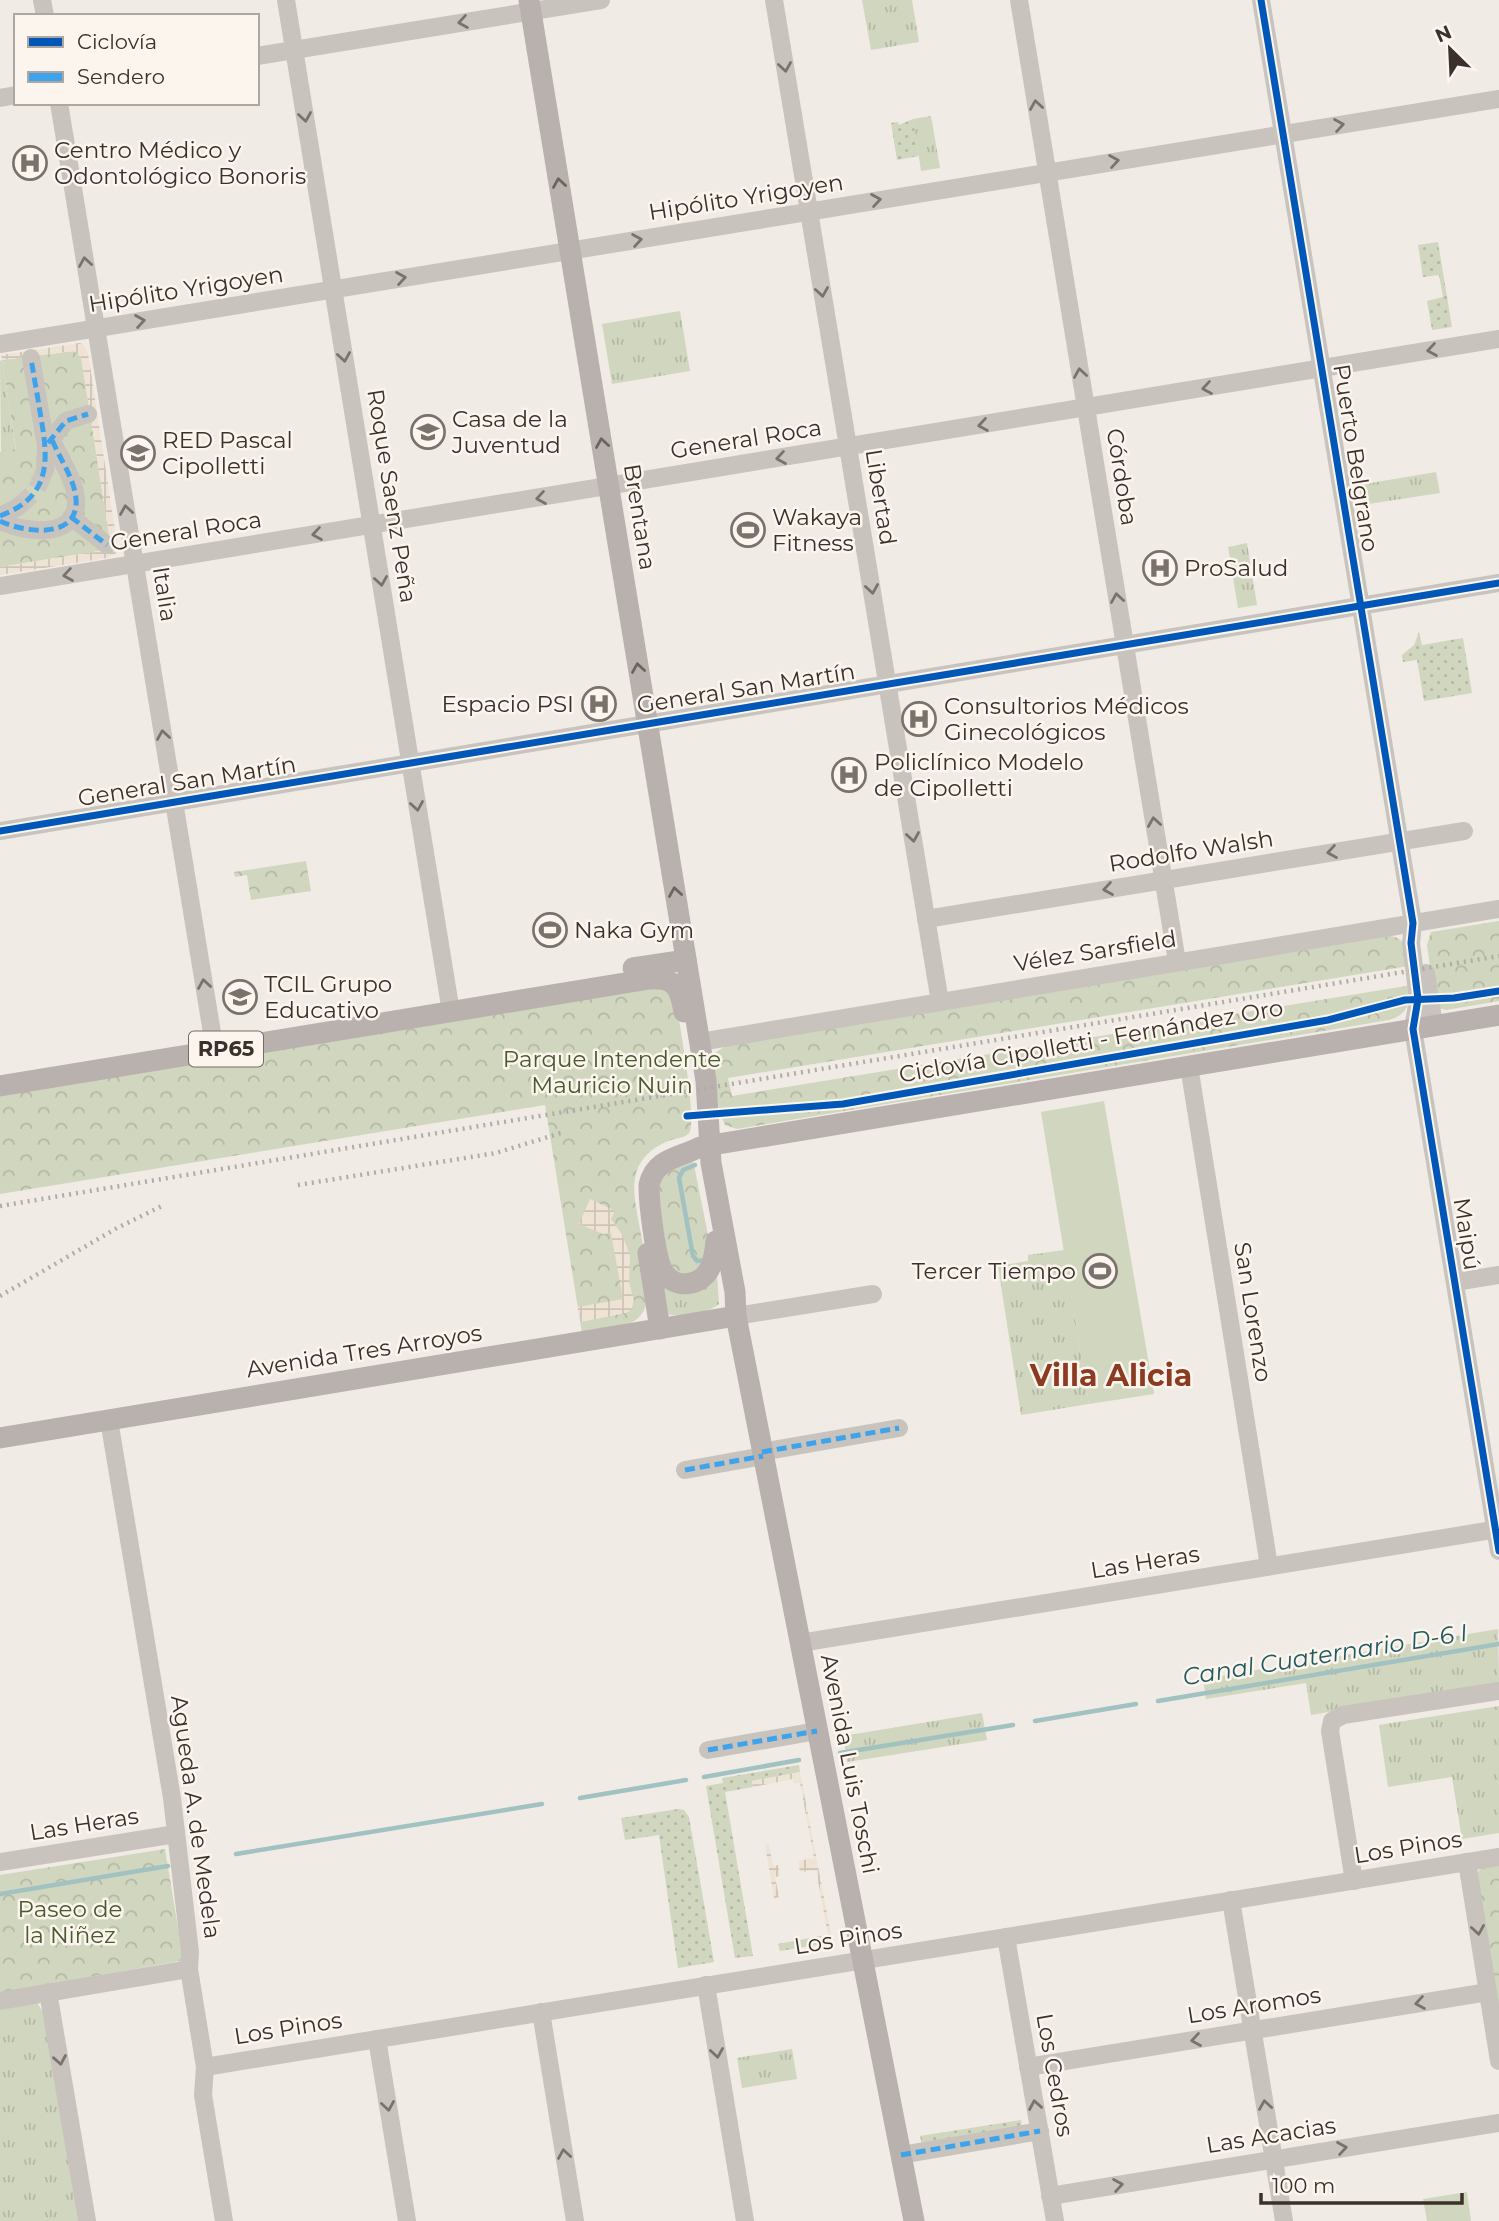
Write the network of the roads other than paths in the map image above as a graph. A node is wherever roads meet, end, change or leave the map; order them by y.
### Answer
1 (286, 0) edge
2 (601, 0) edge
3 (774, 0) edge
4 (1018, 0) edge
5 (1261, 0) edge
6 (530, 6) edge
7 (294, 50) junction
8 (259, 56) edge
9 (1499, 99) edge
10 (59, 105) edge
11 (1283, 134) junction
12 (1047, 172) junction
13 (809, 212) junction
14 (570, 251) junction
15 (333, 289) junction
16 (96, 328) junction
17 (1499, 339) edge
18 (0, 344) edge
19 (31, 358) dead end
20 (1322, 369) junction
21 (1086, 408) junction
22 (88, 414) dead end
23 (49, 441) junction
24 (848, 447) junction
25 (45, 470) tunnel mouth
26 (608, 486) junction
27 (18, 507) tunnel mouth
28 (0, 516) edge
29 (71, 517) junction
30 (0, 521) edge
31 (372, 525) junction
32 (107, 545) dead end
33 (135, 564) junction
34 (1499, 583) edge
35 (0, 586) edge
36 (1361, 606) junction
37 (1125, 645) junction
38 (887, 685) junction
39 (648, 724) junction
40 (411, 763) junction
41 (174, 803) junction
42 (0, 831) edge
43 (1464, 831) dead end
44 (1399, 841) junction
45 (1164, 880) junction
46 (1499, 909) edge
47 (926, 919) junction
48 (1413, 923) junction
49 (1177, 962) junction
50 (687, 963) junction
51 (528, 999) junction
52 (940, 1002) junction
53 (450, 1006) junction
54 (1499, 1015) edge
55 (1424, 1027) junction
56 (699, 1042) junction
57 (214, 1044) junction
58 (1189, 1066) junction
59 (0, 1073) edge
60 (0, 1086) edge
61 (704, 1147) junction
62 (716, 1241) junction
63 (1499, 1275) edge
64 (1455, 1282) junction
65 (873, 1294) dead end
66 (736, 1316) junction
67 (660, 1329) junction
68 (108, 1420) junction
69 (899, 1428) dead end
70 (0, 1438) edge
71 (763, 1454) junction
72 (685, 1470) dead end
73 (1497, 1529) edge
74 (1499, 1551) edge
75 (1269, 1566) junction
76 (800, 1643) junction
77 (1499, 1691) edge
78 (817, 1731) junction
79 (708, 1750) dead end
80 (176, 1834) junction
81 (1499, 1857) edge
82 (0, 1862) edge
83 (1467, 1862) junction
84 (1354, 1881) junction
85 (1231, 1900) junction
86 (1006, 1937) junction
87 (862, 1960) junction
88 (189, 1969) junction
89 (706, 1985) junction
90 (1488, 1992) junction
91 (48, 1993) junction
92 (0, 2001) edge
93 (541, 2012) junction
94 (1252, 2030) junction
95 (377, 2039) junction
96 (1499, 2061) edge
97 (205, 2067) junction
98 (1028, 2067) junction
99 (1499, 2123) edge
100 (1040, 2131) junction
101 (901, 2155) junction
102 (1274, 2160) junction
103 (1051, 2196) junction
104 (88, 2221) edge
105 (225, 2221) edge
106 (407, 2221) edge
107 (575, 2221) edge
108 (744, 2221) edge
109 (914, 2221) edge
110 (1055, 2221) edge
111 (1284, 2221) edge

1 - 7 street, Roque Saenz Peña
2 - 6 street
3 -> 13 street, Libertad
12 -> 4 street, Córdoba
5 - 11 street, Puerto Belgrano
6 -> 7 street
14 -> 6 main road, Brentana
7 - 8 street
7 -> 15 street, Roque Saenz Peña
11 -> 9 street, Hipólito Yrigoyen
16 -> 10 street, Italia
12 -> 11 street, Hipólito Yrigoyen
11 - 20 street, Puerto Belgrano
13 -> 12 street, Hipólito Yrigoyen
21 -> 12 street, Córdoba
14 -> 13 street, Hipólito Yrigoyen
13 -> 24 street, Libertad
15 -> 14 street, Hipólito Yrigoyen
26 -> 14 main road, Brentana
16 -> 15 street, Hipólito Yrigoyen
15 -> 31 street, Roque Saenz Peña
16 - 18 street, Hipólito Yrigoyen
33 -> 16 street, Italia
17 -> 20 street, General Roca
19 - 23 street
20 -> 21 street, General Roca
20 - 36 street, Puerto Belgrano
21 -> 24 street, General Roca
37 -> 21 street, Córdoba
22 - 23 street
23 - 25 street
23 - 29 street
24 -> 26 street, General Roca
24 -> 38 street, Libertad
26 -> 31 street, General Roca
39 -> 26 main road, Brentana
27 - 28 street
29 - 30 street
29 - 32 street
31 -> 33 street, General Roca
31 -> 40 street, Roque Saenz Peña
33 -> 35 street, General Roca
41 -> 33 street, Italia
34 - 36 street, General San Martín
36 - 37 street, General San Martín
36 - 44 street, Puerto Belgrano
37 - 38 street, General San Martín
45 -> 37 street, Córdoba
38 - 39 street, General San Martín
38 -> 47 street, Libertad
39 - 40 street, General San Martín
50 -> 39 main road, Brentana
40 - 41 street, General San Martín
40 -> 53 street, Roque Saenz Peña
41 - 42 street, General San Martín
57 -> 41 street, Italia
43 - 44 street, Rodolfo Walsh
44 -> 45 street, Rodolfo Walsh
44 - 48 street, Puerto Belgrano
45 -> 47 street, Rodolfo Walsh
45 - 49 street, Córdoba
46 - 48 street, Vélez Sarsfield
47 - 52 street, Libertad
48 - 49 street, Vélez Sarsfield
48 - 55 street, Maipú
49 - 52 street, Vélez Sarsfield
50 - 51 main road
50 - 53 main road, RP65
50 - 56 main road, Brentana / RP65
51 - 53 main road, RP65
51 - 61 main road, Avenida Luis Toschi / RP65
52 - 56 street, Vélez Sarsfield
53 - 57 main road, RP65
54 - 55 main road, RP65
55 - 58 main road, RP65
55 - 64 street, Maipú
56 - 61 main road, Avenida Luis Toschi / RP65
57 - 59 main road, RP65
57 - 60 main road, RP65
58 - 61 main road, RP65
58 - 75 street, San Lorenzo
61 - 62 main road, Avenida Luis Toschi / RP65
61 - 62 main road, RP65
61 - 66 main road, Avenida Luis Toschi
61 - 67 main road
62 - 66 main road, Avenida Luis Toschi
63 - 64 street
64 - 73 street, Maipú
65 - 66 street
66 - 67 main road, Avenida Tres Arroyos
66 - 71 main road, Avenida Luis Toschi
67 - 68 main road, Avenida Tres Arroyos
68 - 70 main road, Avenida Tres Arroyos
68 - 80 street, Agueda A. de Medela
69 - 71 street
71 - 72 street
71 - 76 main road, Avenida Luis Toschi
73 - 74 street, Maipú
73 - 75 street, Las Heras
75 - 76 street, Las Heras
76 - 78 main road, Avenida Luis Toschi
77 - 84 street
78 - 79 street
78 - 87 main road, Avenida Luis Toschi
80 - 82 street, Las Heras
80 - 88 street, Agueda A. de Medela
81 - 83 street, Los Pinos
83 - 84 street, Los Pinos
83 -> 90 street
84 - 85 street, Los Pinos
85 - 86 street, Los Pinos
85 - 94 street
86 - 87 street, Los Pinos
86 - 98 street, Los Cedros
87 - 89 street, Los Pinos
87 - 101 main road, Avenida Luis Toschi
88 - 91 street
88 - 97 street, Agueda A. de Medela
89 - 93 street, Los Pinos
89 -> 108 street
90 -> 94 street, Los Aromos
90 - 96 street
91 - 92 street
91 -> 104 street
93 - 95 street, Los Pinos
107 -> 93 street
94 -> 98 street, Los Aromos
102 -> 94 street
95 - 97 street, Los Pinos
95 -> 106 street
97 - 105 street, Agueda A. de Medela
100 -> 98 street, Los Cedros
102 -> 99 street, Las Acacias
100 - 101 street
100 - 103 street, Los Cedros
101 - 109 main road, Avenida Luis Toschi
103 -> 102 street, Las Acacias
102 - 111 street
103 - 110 street, Los Cedros

